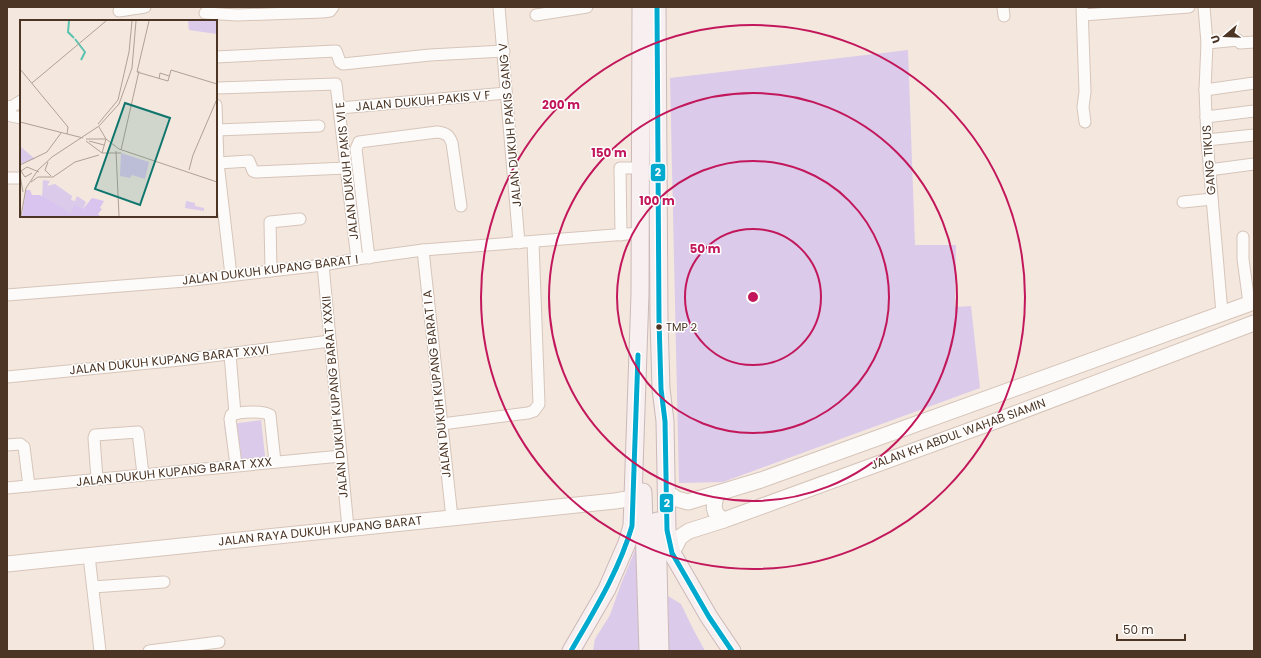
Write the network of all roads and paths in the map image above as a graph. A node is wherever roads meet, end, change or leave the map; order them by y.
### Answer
1 (145, 7) edge
2 (499, 7) edge
3 (587, 7) edge
4 (640, 7) edge
5 (657, 7) edge
6 (1190, 7) edge
7 (1204, 7) edge
8 (331, 9) edge
9 (119, 11) dead end
10 (1083, 11) edge
11 (206, 14) edge
12 (536, 15) dead end
13 (1254, 42) edge
14 (1207, 43) junction
15 (504, 51) junction
16 (217, 57) edge
17 (1254, 83) edge
18 (217, 88) edge
19 (1205, 90) junction
20 (506, 93) junction
21 (20, 102) edge
22 (7, 106) edge
23 (340, 108) junction
24 (1254, 111) edge
25 (7, 115) edge
26 (1206, 117) junction
27 (20, 118) edge
28 (1085, 122) dead end
29 (319, 126) dead end
30 (217, 130) joint
31 (1254, 135) edge
32 (1207, 140) junction
33 (1254, 164) edge
34 (218, 167) edge
35 (346, 168) junction
36 (640, 168) junction
37 (1209, 170) junction
38 (7, 178) edge
39 (20, 178) edge
40 (1212, 199) junction
41 (1182, 202) dead end
42 (461, 206) dead end
43 (300, 219) dead end
44 (640, 233) junction
45 (621, 235) junction
46 (1243, 238) dead end
47 (533, 242) junction
48 (519, 243) junction
49 (423, 250) junction
50 (369, 258) junction
51 (357, 259) junction
52 (323, 265) junction
53 (271, 270) junction
54 (231, 275) junction
55 (7, 296) edge
56 (1252, 302) edge
57 (1222, 313) junction
58 (1254, 323) edge
59 (330, 342) junction
60 (230, 354) junction
61 (7, 377) edge
62 (661, 389) junction
63 (637, 394) junction
64 (236, 414) junction
65 (926, 420) junction
66 (442, 424) junction
67 (934, 443) junction
68 (7, 445) edge
69 (341, 456) junction
70 (275, 462) junction
71 (236, 465) junction
72 (143, 474) junction
73 (97, 479) junction
74 (29, 486) junction
75 (7, 488) edge
76 (666, 492) junction
77 (717, 494) junction
78 (633, 498) junction
79 (452, 518) junction
80 (724, 520) junction
81 (348, 528) junction
82 (672, 554) junction
83 (89, 556) junction
84 (7, 564) edge
85 (164, 582) dead end
86 (92, 587) junction
87 (586, 626) junction
88 (716, 628) junction
89 (219, 642) dead end
90 (100, 651) edge
91 (149, 651) edge
92 (571, 651) edge
93 (583, 651) edge
94 (648, 651) edge
95 (660, 651) edge
96 (726, 651) edge
97 (732, 651) edge

1 - 9 street
2 - 15 street, JALAN DUKUH PAKIS GANG V
3 - 12 street
4 - 36 main road
5 - 62 main road
6 - 10 street
7 - 14 street, GANG TIKUS
8 - 11 street
10 - 28 street
13 - 14 street
14 - 19 street, GANG TIKUS
15 - 16 street
15 - 20 street, JALAN DUKUH PAKIS GANG V
17 - 19 street
18 - 23 street, JALAN DUKUH PAKIS VI E
19 - 26 street, GANG TIKUS
20 - 23 street, JALAN DUKUH PAKIS V F
20 - 48 street, JALAN DUKUH PAKIS GANG V
21 - 22 street
23 - 35 street, JALAN DUKUH PAKIS VI E
24 - 26 street
25 - 27 street
26 - 32 street, GANG TIKUS
29 - 30 street
30 - 34 street
31 - 32 street
32 - 37 street, GANG TIKUS
33 - 37 street
34 - 35 street
34 - 54 street
35 - 51 street, JALAN DUKUH PAKIS VI E
36 - 44 main road
36 - 45 street
37 - 40 street, GANG TIKUS
38 - 39 street
40 - 41 street
40 - 57 street, GANG TIKUS
42 - 50 street
43 - 53 street
44 - 45 street, JALAN DUKUH KUPANG BARAT I
44 - 63 main road
45 - 47 street, JALAN DUKUH KUPANG BARAT I
46 - 56 street
47 - 48 street, JALAN DUKUH KUPANG BARAT I
47 - 66 street
48 - 49 street, JALAN DUKUH KUPANG BARAT I
49 - 50 street, JALAN DUKUH KUPANG BARAT I
49 - 66 street, JALAN DUKUH KUPANG BARAT I A
50 - 51 street, JALAN DUKUH KUPANG BARAT I
51 - 52 street, JALAN DUKUH KUPANG BARAT I
52 - 53 street, JALAN DUKUH KUPANG BARAT I
52 - 59 street, JALAN DUKUH KUPANG BARAT XXXII
53 - 54 street, JALAN DUKUH KUPANG BARAT I
54 - 55 street, JALAN DUKUH KUPANG BARAT I
56 - 57 main road, JALAN KH ABDUL WAHAB SIAMIN
57 - 65 main road, JALAN KH ABDUL WAHAB SIAMIN
58 - 67 main road, JALAN KH ABDUL WAHAB SIAMIN
59 - 60 street, JALAN DUKUH KUPANG BARAT XXVI
59 - 69 street, JALAN DUKUH KUPANG BARAT XXXII
60 - 61 street, JALAN DUKUH KUPANG BARAT XXVI
60 - 64 street
62 - 76 main road
62 - 95 main road
63 - 78 main road
63 - 94 main road
64 - 70 street
64 - 71 street
65 - 67 main road
65 - 77 main road, JALAN KH ABDUL WAHAB SIAMIN
66 - 79 street, JALAN DUKUH KUPANG BARAT I A
67 - 80 main road, JALAN KH ABDUL WAHAB SIAMIN
68 - 74 street
69 - 70 street, JALAN DUKUH KUPANG BARAT XXX
69 - 81 street, JALAN DUKUH KUPANG BARAT XXXII
70 - 71 street, JALAN DUKUH KUPANG BARAT XXX
71 - 72 street, JALAN DUKUH KUPANG BARAT XXX
72 - 73 street, JALAN DUKUH KUPANG BARAT XXX
72 - 73 street
73 - 74 street, JALAN DUKUH KUPANG BARAT XXX
74 - 75 street, JALAN DUKUH KUPANG BARAT XXX
76 - 77 main road, JALAN KH ABDUL WAHAB SIAMIN
76 - 82 main road
77 - 80 main road
78 - 79 main road, JALAN RAYA DUKUH KUPANG BARAT
78 - 87 main road
79 - 81 main road, JALAN RAYA DUKUH KUPANG BARAT
80 - 82 main road, JALAN KH ABDUL WAHAB SIAMIN
81 - 83 main road, JALAN RAYA DUKUH KUPANG BARAT
82 - 88 main road
83 - 84 main road, JALAN RAYA DUKUH KUPANG BARAT
83 - 86 street
85 - 86 street
86 - 90 street
87 - 92 main road
87 - 93 main road
88 - 96 main road
88 - 97 main road
89 - 91 street

